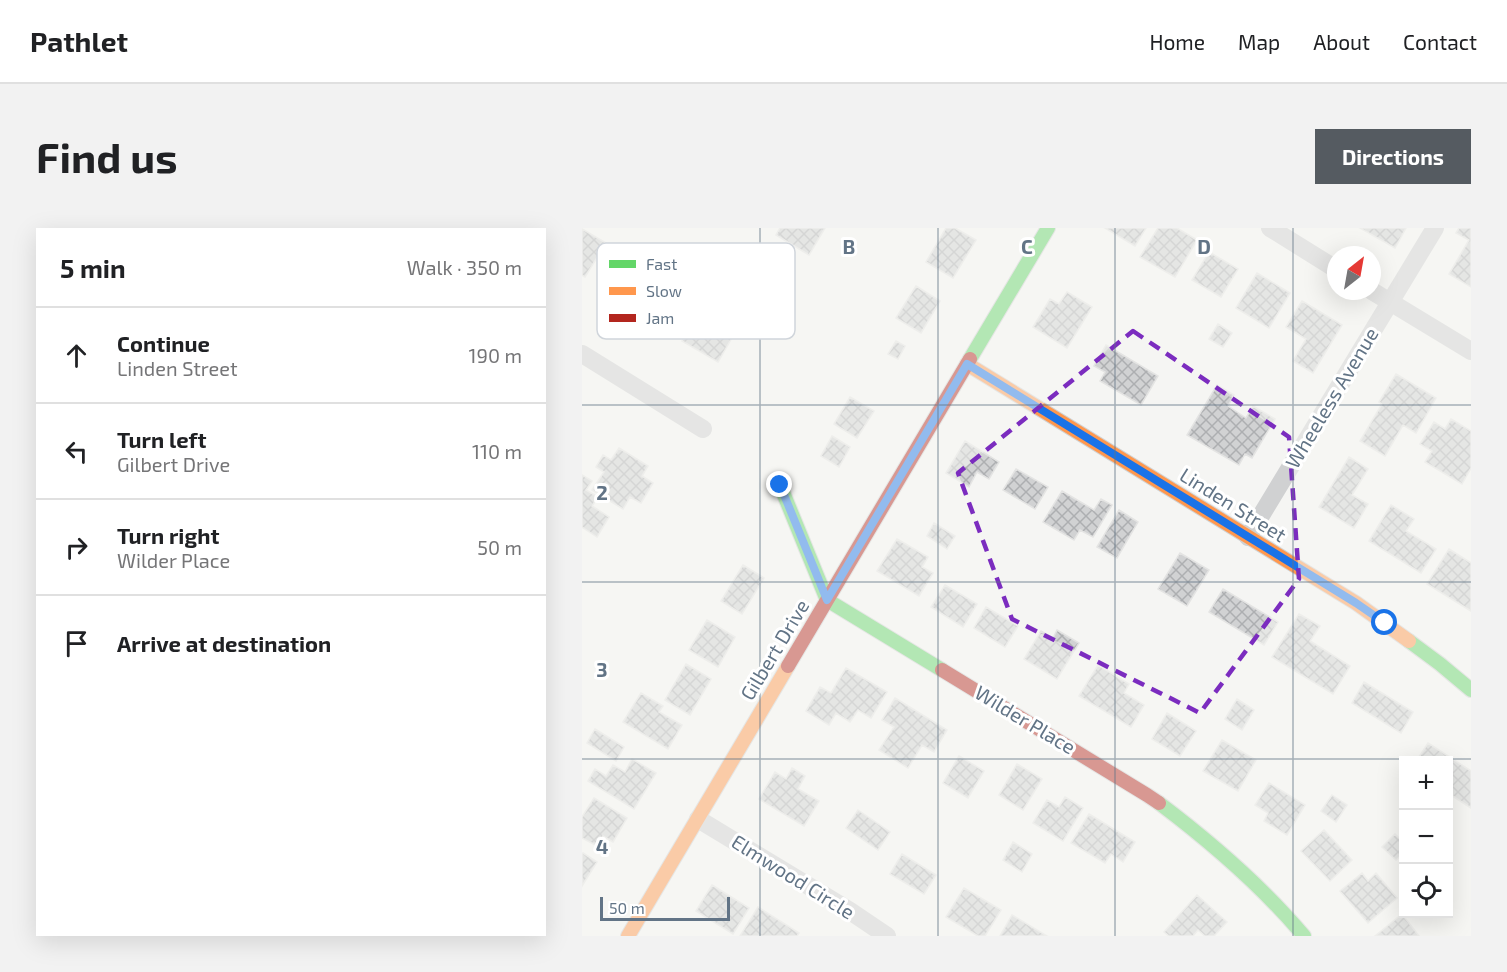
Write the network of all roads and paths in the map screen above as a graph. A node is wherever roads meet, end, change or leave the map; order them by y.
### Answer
1 (1048, 228) edge
2 (1270, 228) edge
3 (1434, 228) edge
4 (1327, 263) edge
5 (1381, 296) edge
6 (1390, 302) junction
7 (1471, 351) edge
8 (582, 354) edge
9 (967, 364) junction
10 (703, 429) dead end
11 (780, 485) dead end
12 (1248, 537) junction
13 (827, 600) junction
14 (1471, 690) edge
15 (698, 819) junction
16 (628, 936) edge
17 (887, 936) edge
18 (1304, 936) edge

1 - 9 street, Gilbert Drive
2 - 4 street
3 - 6 street, Wheeless Avenue
5 - 6 street
6 - 7 street
6 - 12 street, Wheeless Avenue
8 - 10 street
9 - 12 street, Linden Street
9 - 13 street, Gilbert Drive
11 - 13 street
12 - 14 street, Linden Street
13 - 15 street, Gilbert Drive
13 - 18 street, Wilder Place
15 - 16 street, Gilbert Drive
15 - 17 street, Elmwood Circle

